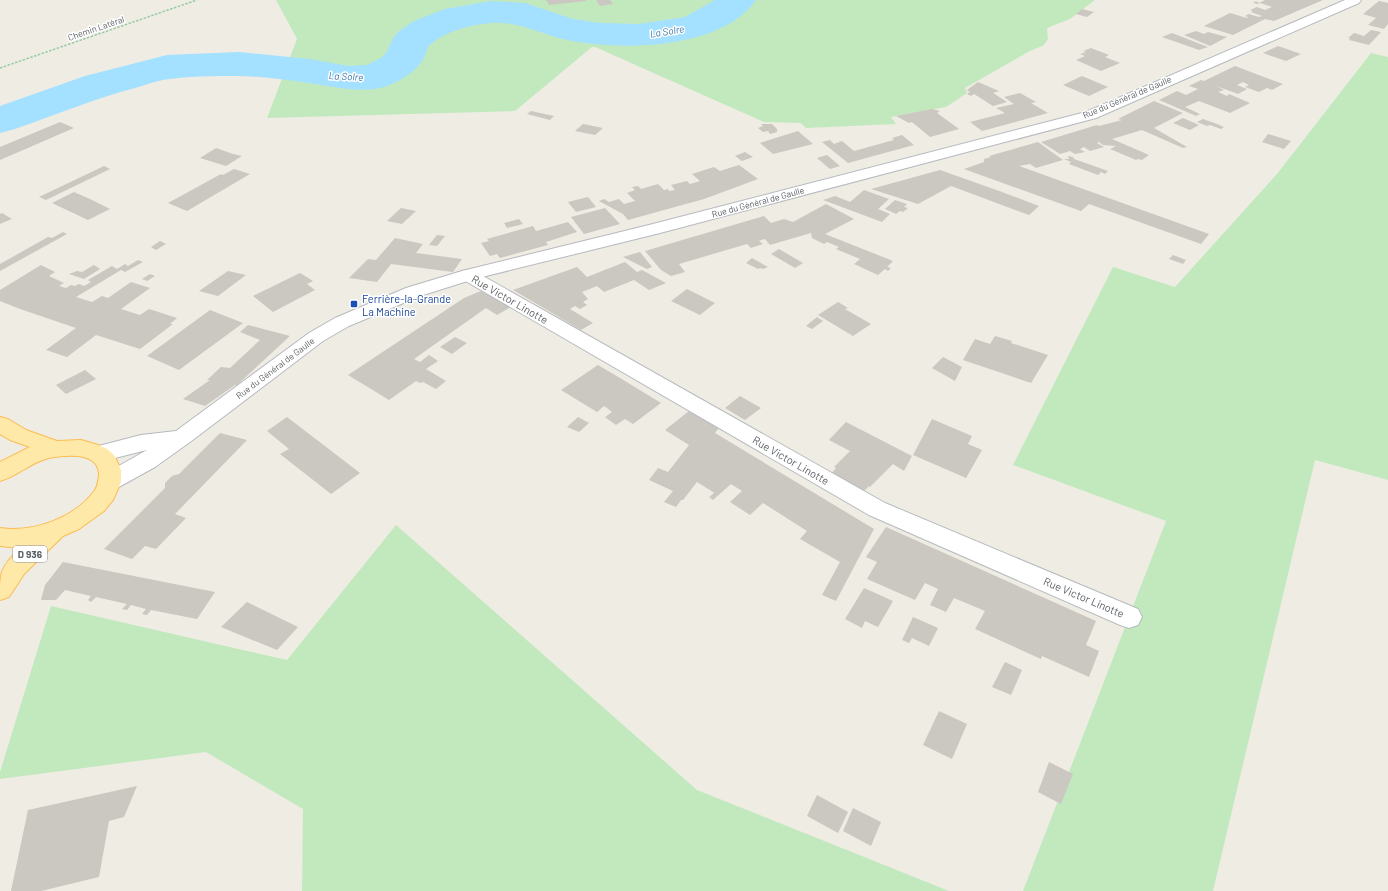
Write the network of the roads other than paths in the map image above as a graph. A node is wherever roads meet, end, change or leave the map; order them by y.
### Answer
1 (1354, 0) edge
2 (468, 275) junction
3 (0, 424) edge
4 (182, 437) junction
5 (57, 449) junction
6 (99, 454) junction
7 (0, 473) edge
8 (109, 482) junction
9 (56, 531) junction
10 (0, 537) edge
11 (2, 583) edge
12 (1129, 616) dead end

1 - 2 street, Rue du Général de Gaulle
2 - 4 street, Rue du Général de Gaulle
2 - 12 street, Rue Victor Linotte
3 - 5 main road
4 - 6 street, Rue du Général de Gaulle
4 - 8 street, Rue du Général de Gaulle
5 - 6 main road
5 - 7 main road
6 - 8 main road
8 - 9 main road
9 - 10 main road
9 - 11 main road, D 936

